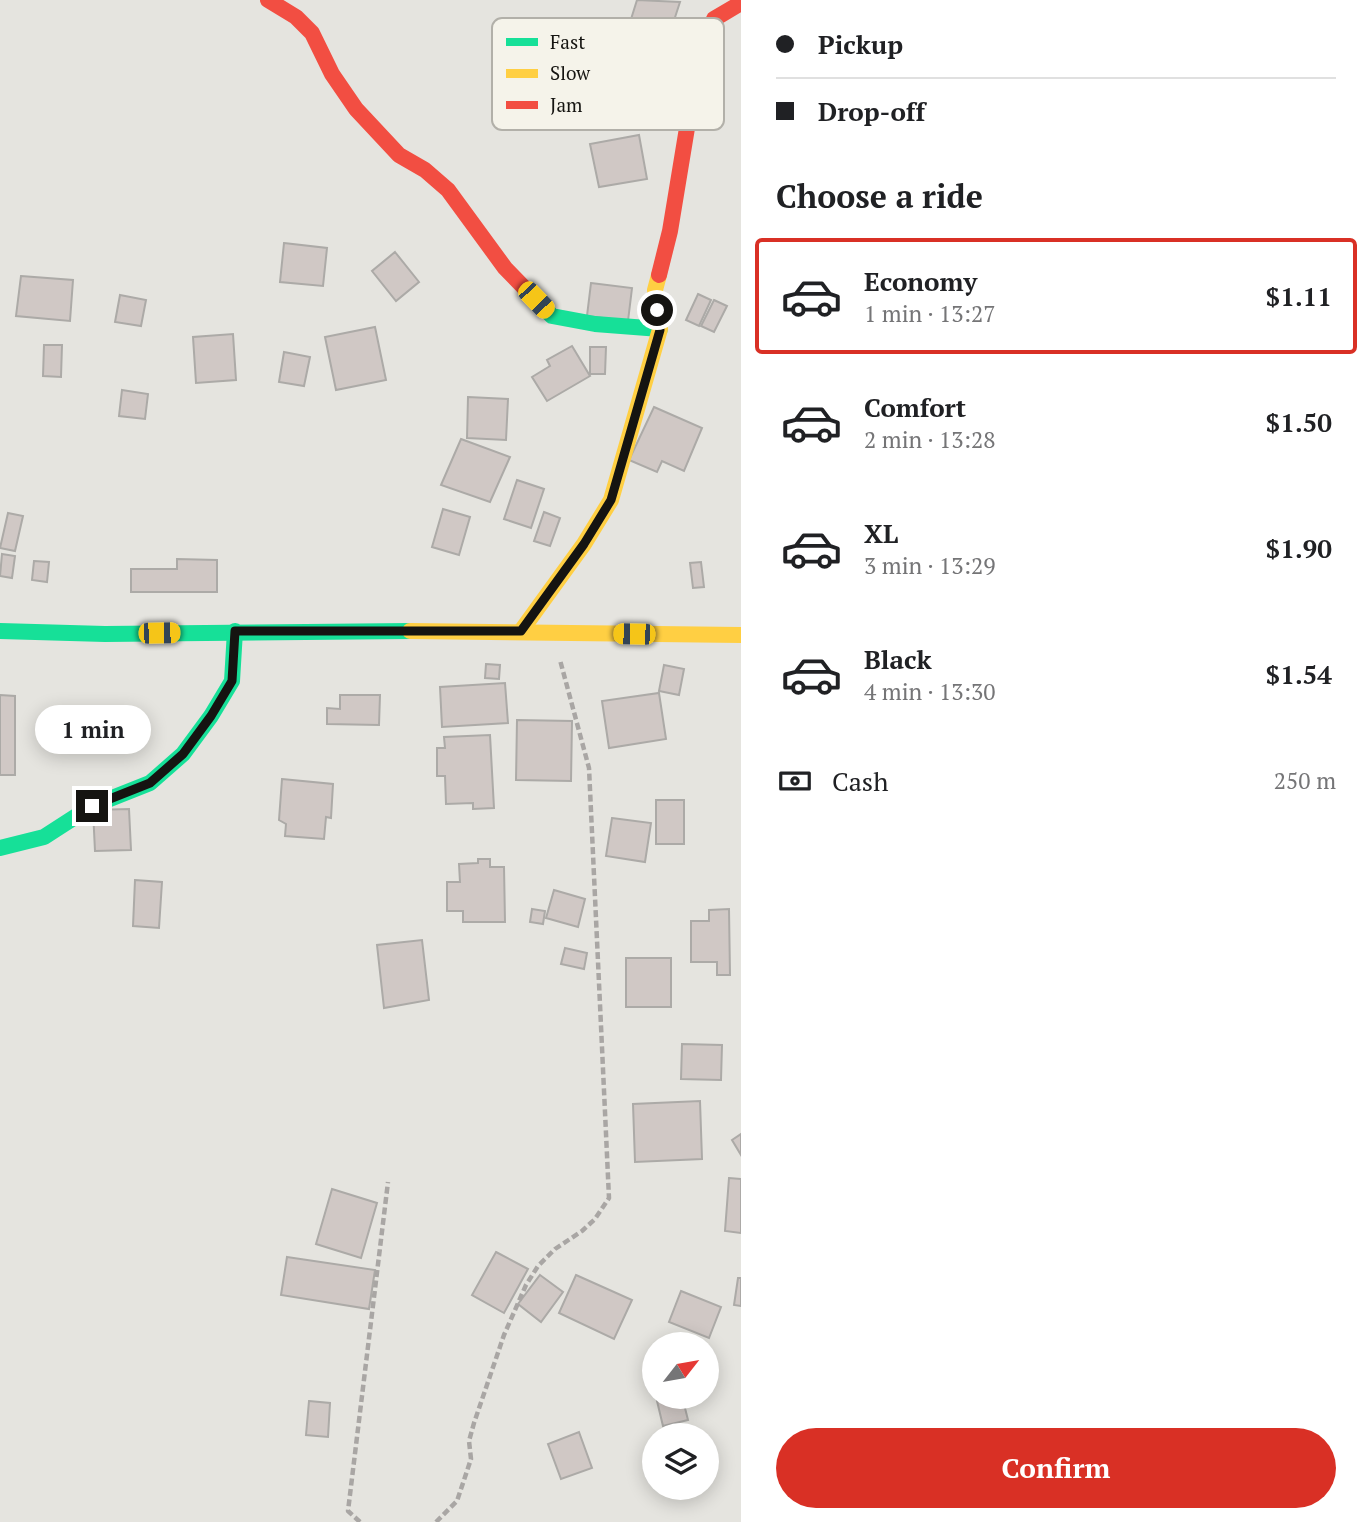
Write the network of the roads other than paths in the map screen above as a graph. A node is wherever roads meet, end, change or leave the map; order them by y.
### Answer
1 (268, 0) edge
2 (741, 3) edge
3 (716, 18) edge
4 (687, 130) edge
5 (660, 330) junction
6 (0, 631) edge
7 (235, 631) junction
8 (521, 631) junction
9 (741, 635) edge
10 (0, 848) edge

1 - 5 street
2 - 3 street
4 - 5 street
5 - 8 street
6 - 7 street
7 - 8 street
7 - 10 street
8 - 9 street

